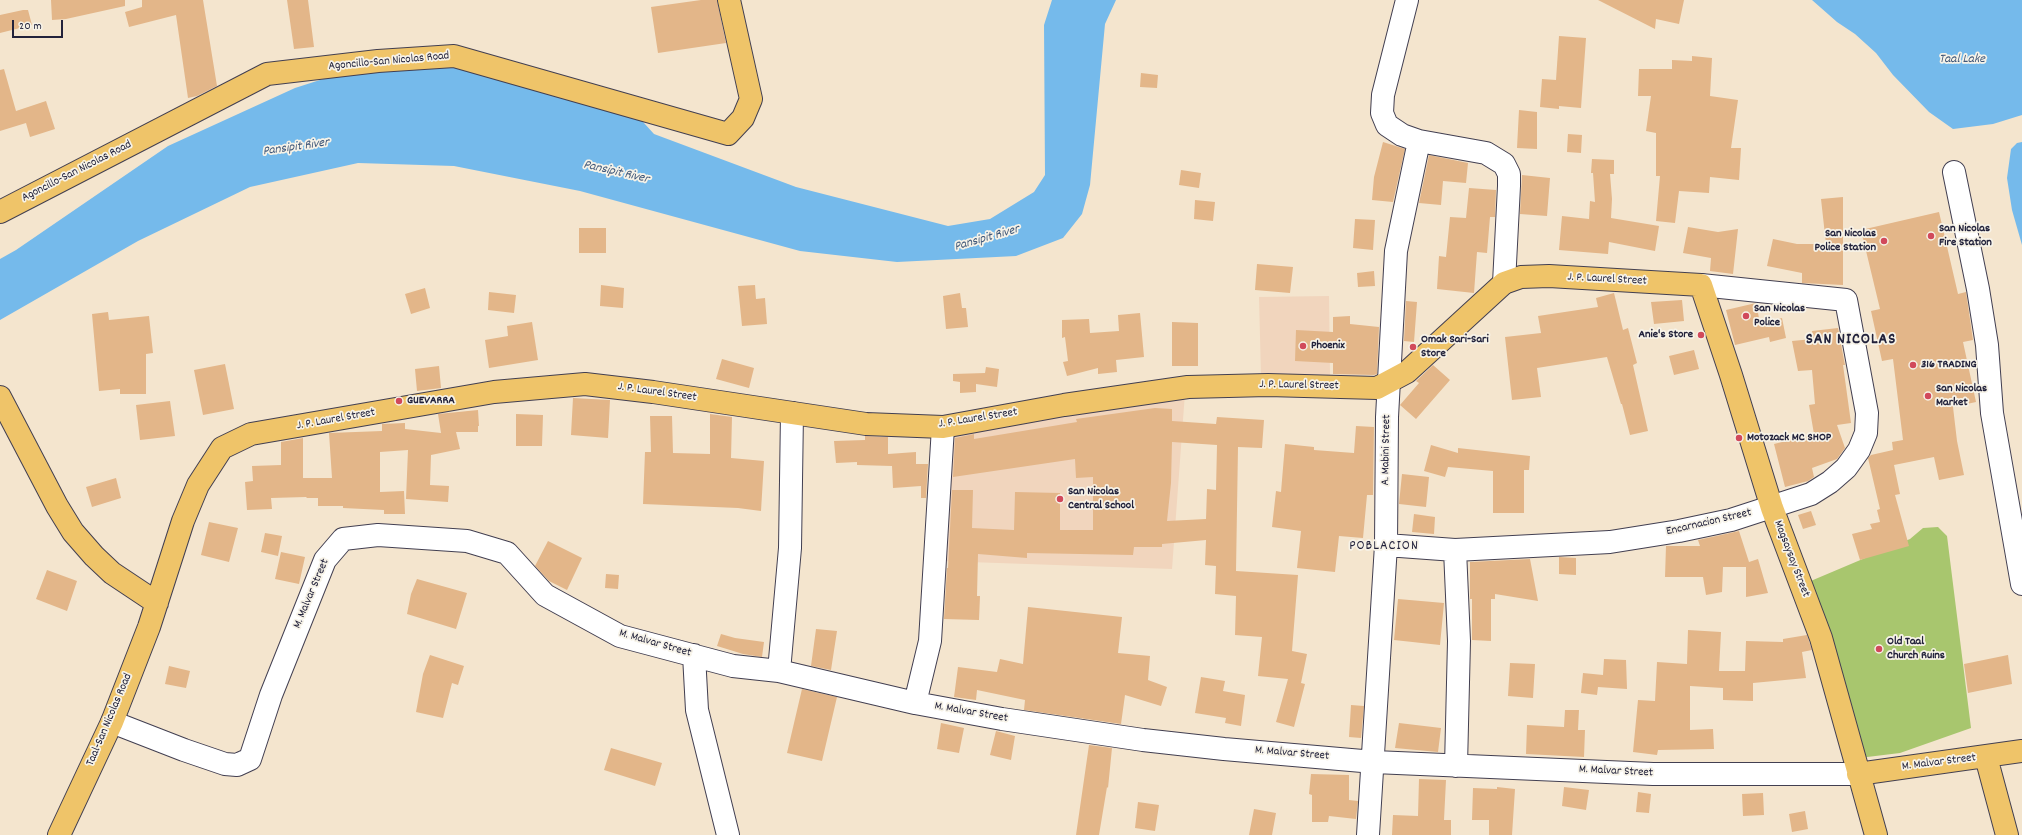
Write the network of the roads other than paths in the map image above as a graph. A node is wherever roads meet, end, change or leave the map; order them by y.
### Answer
1 (729, 0) edge
2 (1407, 0) edge
3 (1419, 141) junction
4 (1954, 172) dead end
5 (0, 212) edge
6 (1504, 283) junction
7 (1701, 285) junction
8 (1846, 300) joint
9 (1390, 383) junction
10 (0, 397) edge
11 (792, 413) junction
12 (943, 427) junction
13 (1772, 508) junction
14 (1386, 545) junction
15 (1455, 550) junction
16 (2022, 584) edge
17 (157, 603) junction
18 (694, 655) junction
19 (779, 671) junction
20 (915, 702) junction
21 (112, 722) junction
22 (2022, 751) edge
23 (1986, 757) junction
24 (1374, 762) junction
25 (1456, 766) junction
26 (1858, 774) junction
27 (59, 835) edge
28 (728, 835) edge
29 (1368, 835) edge
30 (1876, 835) edge
31 (2007, 835) edge

1 - 5 main road, Agoncillo-San Nicolas Road
2 - 3 street
3 - 6 street
3 - 9 street, A. Mabini Street
4 - 16 street
6 - 7 main road, J. P. Laurel Street
6 - 9 main road, J. P. Laurel Street
7 - 8 street, J. P. Laurel Street
7 - 13 main road, Magsaysay Street
8 - 13 street, Encarnacion Street
9 - 12 main road, J. P. Laurel Street
9 - 14 street, A. Mabini Street
10 - 17 main road
11 - 12 main road, J. P. Laurel Street
11 - 17 main road, J. P. Laurel Street
11 - 19 street
12 - 20 street
13 - 15 street, Encarnacion Street
13 - 26 main road, Magsaysay Street
14 - 15 street, Encarnacion Street
14 - 24 street, A. Mabini Street
15 - 25 street
17 - 21 main road, Taal-San Nicolas Road
18 - 19 street, M. Malvar Street
18 - 21 street, M. Malvar Street
18 - 28 street
19 - 20 street, M. Malvar Street
20 - 24 street, M. Malvar Street
21 - 27 main road, Taal-San Nicolas Road
22 - 23 main road, M. Malvar Street
23 - 26 main road, M. Malvar Street
23 - 31 main road
24 - 25 street, M. Malvar Street
24 - 29 street, A. Mabini Street
25 - 26 street, M. Malvar Street
26 - 30 main road, Magsaysay Street

